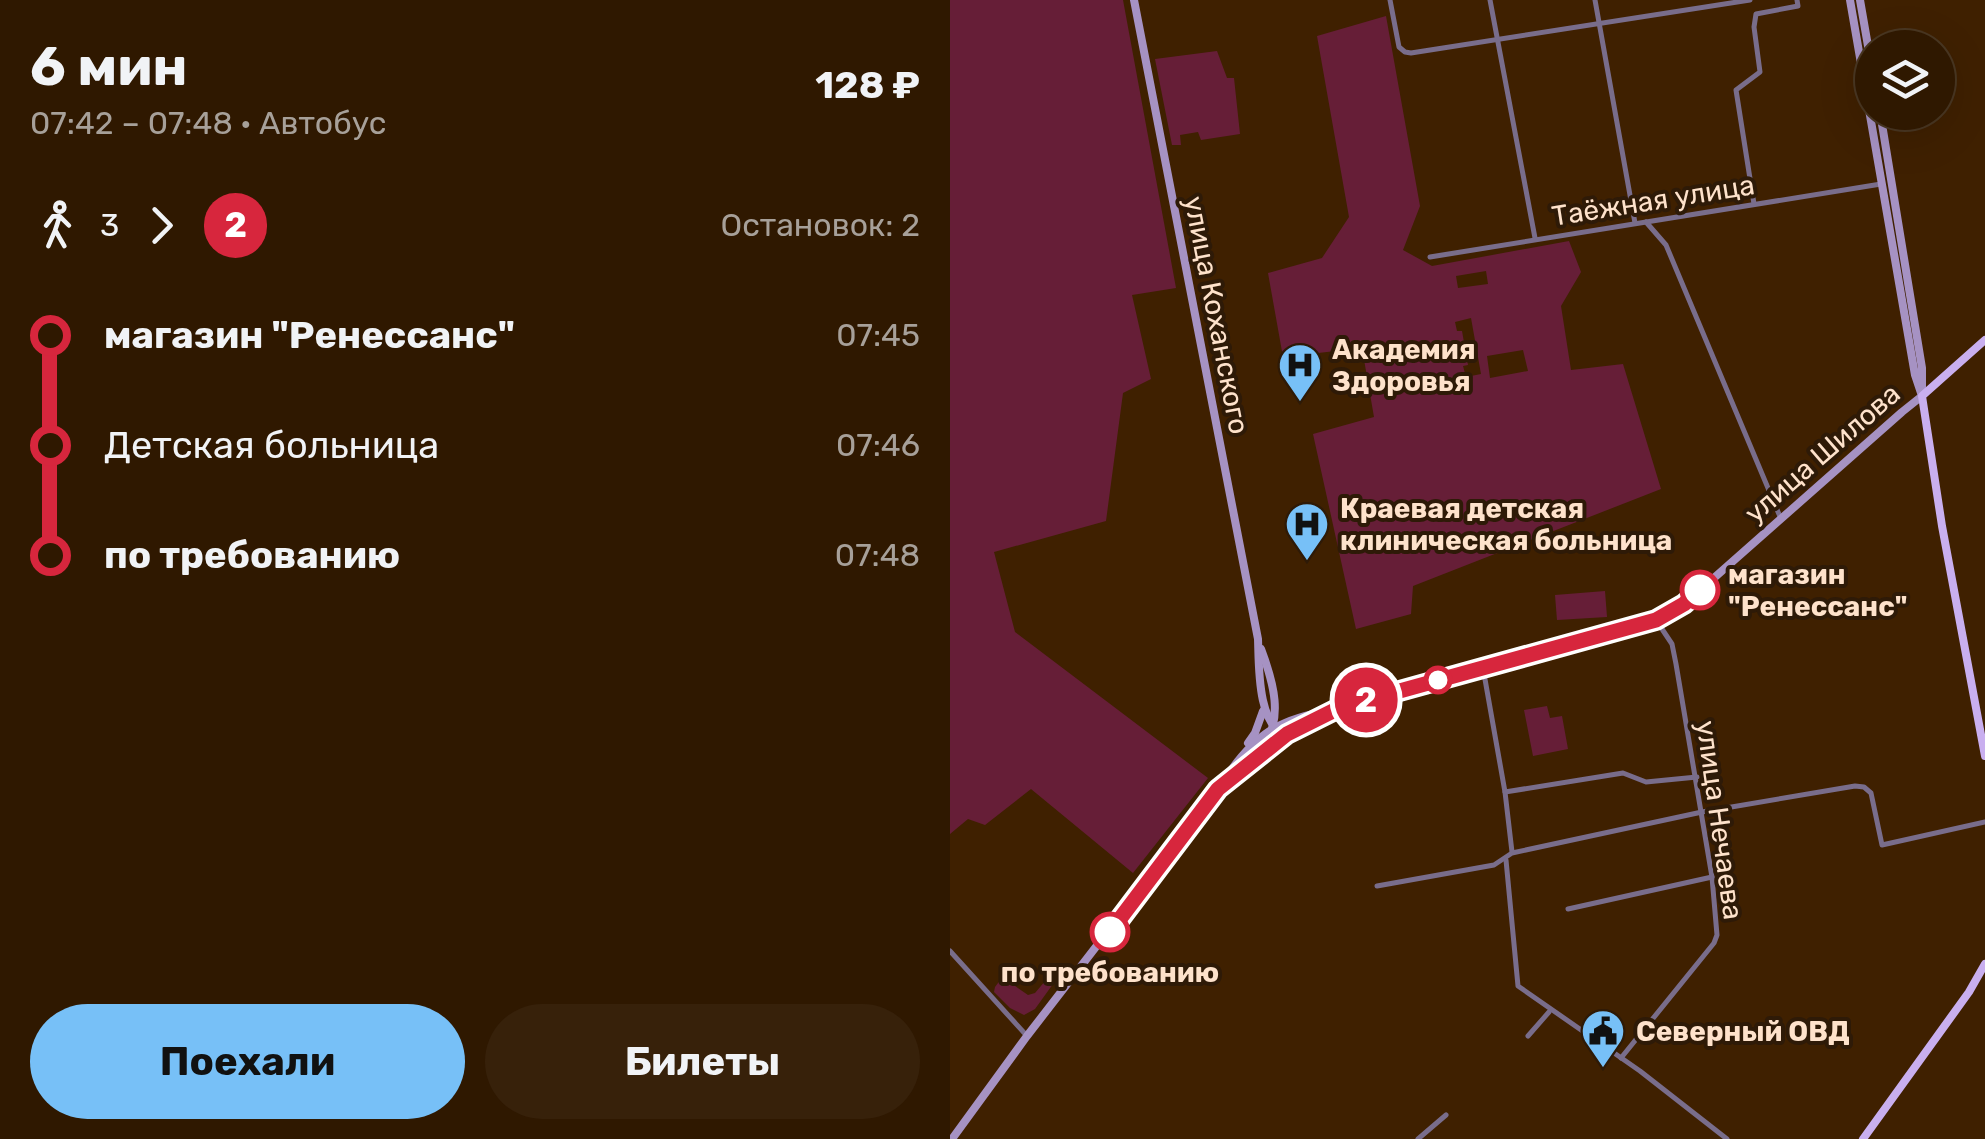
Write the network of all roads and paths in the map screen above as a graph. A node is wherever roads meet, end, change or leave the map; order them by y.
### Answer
1 (1134, 0) edge
2 (1390, 0) edge
3 (1490, 0) edge
4 (1594, 0) edge
5 (1750, 0) edge
6 (1798, 0) edge
7 (1850, 0) edge
8 (1860, 0) edge
9 (1599, 25) junction
10 (1865, 30) edge
11 (1497, 38) junction
12 (1883, 130) edge
13 (1882, 184) junction
14 (1754, 204) junction
15 (1646, 222) junction
16 (1635, 224) junction
17 (1535, 238) junction
18 (1430, 257) dead end
19 (1985, 340) edge
20 (1922, 396) junction
21 (1781, 518) junction
22 (1656, 620) junction
23 (1258, 639) junction
24 (1483, 668) junction
25 (1264, 702) junction
26 (1275, 703) junction
27 (1335, 710) junction
28 (1310, 713) junction
29 (1273, 728) junction
30 (1287, 734) junction
31 (1240, 756) junction
32 (1985, 756) edge
33 (1248, 764) junction
34 (1696, 777) junction
35 (1218, 789) junction
36 (1505, 792) junction
37 (1702, 812) junction
38 (1985, 822) edge
39 (1512, 853) junction
40 (1506, 859) junction
41 (1712, 877) junction
42 (1377, 886) dead end
43 (1568, 909) dead end
44 (950, 950) edge
45 (1985, 964) edge
46 (1550, 1011) junction
47 (1028, 1036) junction
48 (1528, 1036) dead end
49 (1622, 1058) junction
50 (1446, 1114) dead end
51 (952, 1139) edge
52 (1418, 1139) edge
53 (1728, 1139) edge
54 (1863, 1139) edge

1 - 23 main road, улица Коханского
2 - 11 street
3 - 11 street
4 - 9 street
5 - 9 street
6 - 14 street
7 - 13 main road
8 - 10 main road
9 - 11 street
9 - 16 street
11 - 17 street
12 - 20 main road
13 - 14 street, Таёжная улица
13 - 20 main road
14 - 15 street, Таёжная улица
15 - 16 street, Таёжная улица
15 - 21 street
16 - 17 street, Таёжная улица
17 - 18 street, Таёжная улица
19 - 20 main road, улица Шилова
20 - 21 main road, улица Шилова
20 - 32 main road
21 - 22 main road, улица Шилова
22 - 24 main road, улица Шилова
22 - 34 street, улица Нечаева
23 - 25 main road
23 - 26 main road
24 - 27 main road, улица Шилова
24 - 36 street
25 - 29 main road
25 - 31 main road
26 - 28 main road
26 - 29 main road
27 - 28 main road, улица Шилова
27 - 30 main road
28 - 29 main road, улица Шилова
29 - 30 main road
29 - 31 main road, улица Шилова
29 - 33 main road
30 - 33 main road
31 - 35 main road, улица Шилова
33 - 35 main road
34 - 36 street
34 - 37 street, улица Нечаева
35 - 47 main road, улица Шилова
36 - 39 street
37 - 38 street
37 - 39 street
37 - 41 street, улица Нечаева
39 - 40 street
40 - 42 street
40 - 46 street
41 - 43 street
41 - 49 street, улица Нечаева
44 - 47 street
45 - 54 main road
46 - 48 street
46 - 49 street
47 - 51 main road, улица Шилова
49 - 53 street
50 - 52 street

